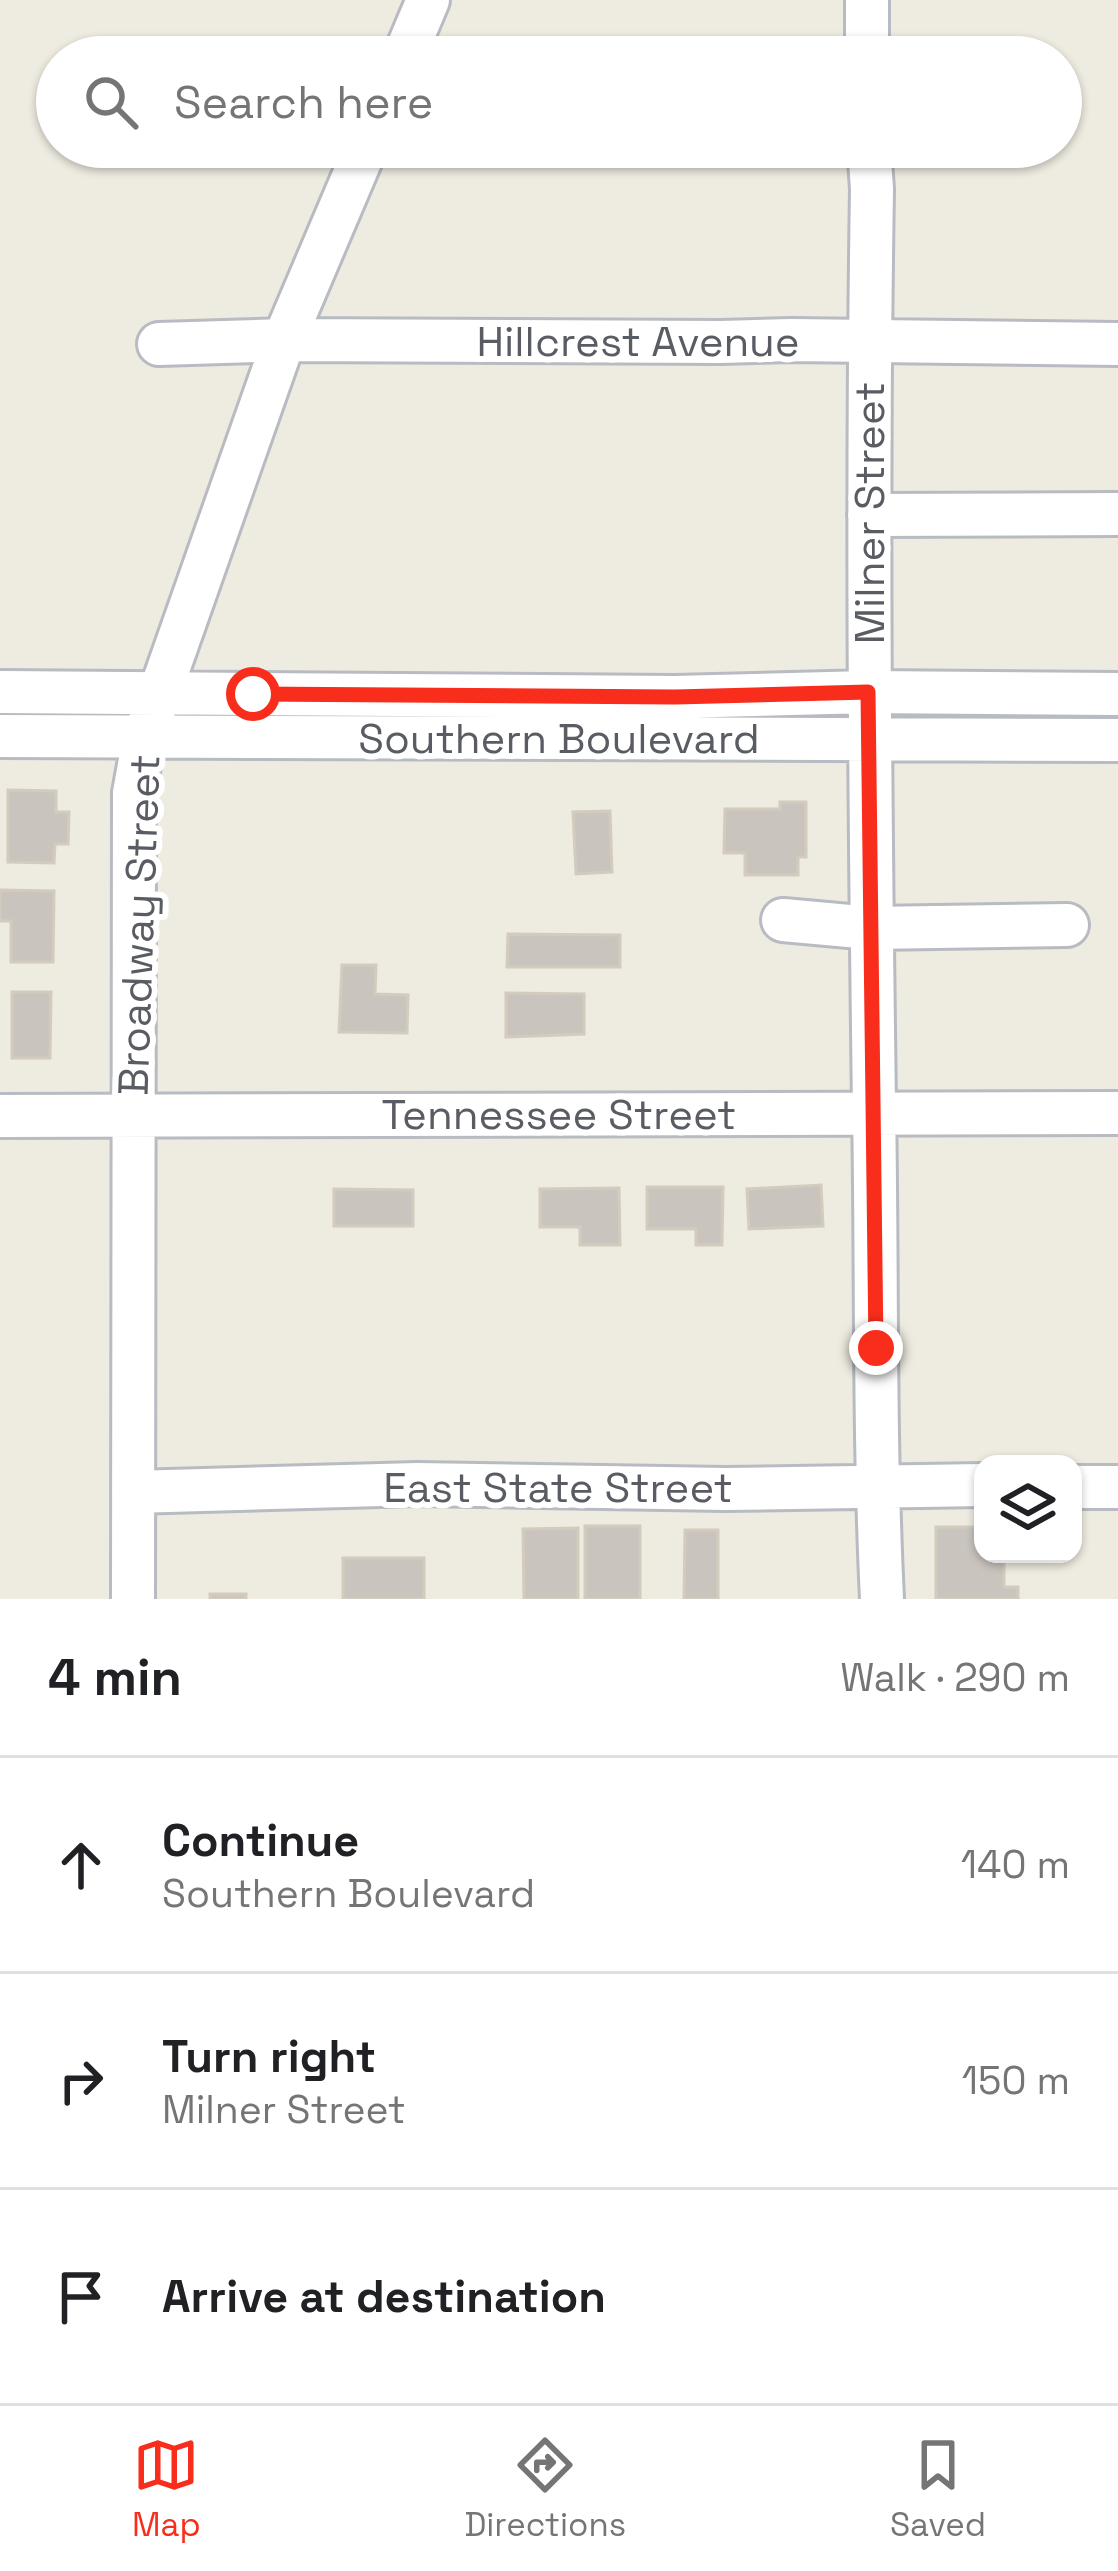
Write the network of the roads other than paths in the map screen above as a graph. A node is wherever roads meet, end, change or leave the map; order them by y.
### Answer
1 (428, 0) edge
2 (867, 0) edge
3 (413, 36) edge
4 (867, 36) edge
5 (357, 168) edge
6 (870, 168) edge
7 (284, 340) junction
8 (869, 341) junction
9 (159, 344) dead end
10 (1118, 344) edge
11 (1118, 514) edge
12 (869, 515) junction
13 (0, 692) edge
14 (868, 692) junction
15 (159, 694) junction
16 (1118, 694) edge
17 (0, 736) edge
18 (144, 738) junction
19 (868, 740) junction
20 (1118, 740) edge
21 (783, 920) dead end
22 (1067, 925) dead end
23 (871, 928) junction
24 (874, 1113) junction
25 (1118, 1113) edge
26 (132, 1115) junction
27 (0, 1116) edge
28 (974, 1485) edge
29 (1082, 1486) edge
30 (1118, 1487) edge
31 (877, 1488) junction
32 (133, 1492) junction
33 (133, 1599) edge
34 (882, 1599) edge

1 - 3 street
2 - 4 street
5 - 7 street, Broadway Street
6 - 8 street, Milner Street
7 - 8 street, Hillcrest Avenue
7 - 9 street, Hillcrest Avenue
7 - 15 street, Broadway Street
8 - 10 street, Hillcrest Avenue
8 - 12 street, Milner Street
11 - 12 street
12 - 14 street, Milner Street
13 - 15 street, Southern Boulevard
14 - 15 street, Southern Boulevard
14 - 16 street, Southern Boulevard
14 - 19 street, Milner Street
15 - 18 street, Broadway Street
17 - 18 street, Southern Boulevard
18 - 19 street, Southern Boulevard
18 - 26 street, Broadway Street
19 - 20 street, Southern Boulevard
19 - 23 street, Milner Street
21 - 23 street
22 - 23 street
23 - 24 street, Milner Street
24 - 25 street, Tennessee Street
24 - 26 street, Tennessee Street
24 - 31 street, Milner Street
26 - 27 street, Tennessee Street
26 - 32 street, Broadway Street
28 - 31 street, East State Street
29 - 30 street
31 - 32 street, East State Street
31 - 34 street, Milner Street
32 - 33 street, Broadway Street

